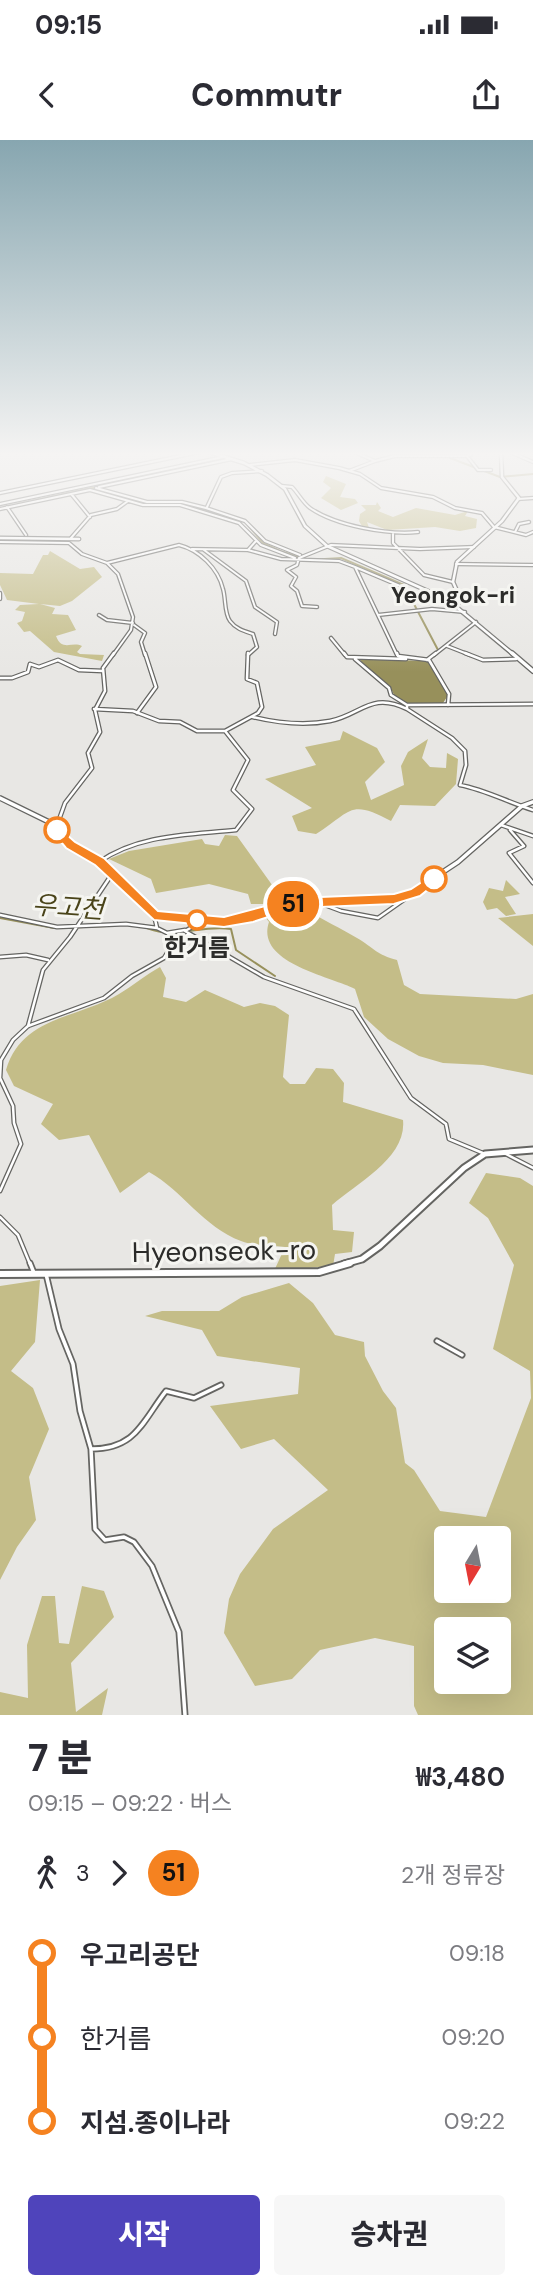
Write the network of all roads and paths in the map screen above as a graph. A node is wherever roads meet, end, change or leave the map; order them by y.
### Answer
1 (17, 526) edge
2 (85, 526) edge
3 (241, 526) edge
4 (250, 526) edge
5 (304, 526) edge
6 (354, 526) edge
7 (518, 526) edge
8 (494, 527) joint
9 (418, 532) dead end
10 (515, 532) junction
11 (533, 532) edge
12 (393, 533) junction
13 (23, 538) junction
14 (79, 539) dead end
15 (0, 540) edge
16 (71, 541) junction
17 (256, 541) junction
18 (327, 546) junction
19 (474, 547) junction
20 (397, 548) junction
21 (192, 549) junction
22 (204, 550) junction
23 (248, 550) junction
24 (302, 555) junction
25 (298, 559) junction
26 (107, 564) junction
27 (456, 564) junction
28 (533, 565) edge
29 (355, 567) junction
30 (453, 582) junction
31 (400, 586) dead end
32 (0, 593) edge
33 (0, 599) edge
34 (456, 606) junction
35 (317, 607) dead end
36 (465, 612) junction
37 (99, 615) dead end
38 (378, 615) junction
39 (476, 622) junction
40 (134, 624) junction
41 (275, 634) dead end
42 (331, 638) dead end
43 (447, 646) junction
44 (355, 659) junction
45 (516, 659) junction
46 (429, 660) junction
47 (103, 671) junction
48 (533, 671) edge
49 (0, 678) edge
50 (533, 704) edge
51 (448, 705) junction
52 (407, 707) junction
53 (94, 709) junction
54 (137, 713) junction
55 (251, 716) junction
56 (225, 731) junction
57 (0, 799) edge
58 (533, 802) edge
59 (521, 808) junction
60 (533, 810) edge
61 (501, 825) junction
62 (55, 828) junction
63 (510, 830) junction
64 (533, 836) edge
65 (99, 862) junction
66 (112, 874) junction
67 (533, 883) edge
68 (415, 892) junction
69 (316, 902) junction
70 (0, 915) edge
71 (154, 915) junction
72 (203, 921) junction
73 (158, 928) junction
74 (74, 930) junction
75 (187, 932) junction
76 (0, 957) edge
77 (49, 960) junction
78 (28, 1026) junction
79 (533, 1150) edge
80 (501, 1152) junction
81 (485, 1153) junction
82 (533, 1168) edge
83 (0, 1191) edge
84 (0, 1217) edge
85 (0, 1274) edge
86 (35, 1274) junction
87 (46, 1274) junction
88 (436, 1341) dead end
89 (462, 1355) dead end
90 (221, 1385) dead end
91 (91, 1449) junction
92 (185, 1715) edge

1 - 13 street
2 - 16 street
3 - 17 street
4 - 24 street
5 - 18 street
6 - 12 street
7 - 10 street
8 - 10 street
8 - 19 street
9 - 12 street
10 - 11 street
12 - 20 street
13 - 15 street
13 - 16 street
13 - 16 street
14 - 16 street
16 - 26 street
17 - 23 street
17 - 25 street
18 - 20 street
18 - 24 street
18 - 34 street
19 - 20 street
19 - 27 street
20 - 30 street
21 - 22 street
21 - 26 street
21 - 55 street
22 - 23 street
22 - 41 street
23 - 25 street
24 - 25 street
25 - 29 street
25 - 35 street
26 - 40 street
27 - 28 street
27 - 30 street
29 - 31 street
29 - 38 street
30 - 34 street
32 - 33 street
34 - 36 street
36 - 38 street
36 - 39 street
37 - 40 street
38 - 46 street
39 - 43 street
39 - 45 street
40 - 47 street
40 - 54 street
42 - 44 street
43 - 45 street
43 - 46 street
44 - 46 street
44 - 52 street
45 - 48 street
46 - 51 street
47 - 49 street
47 - 53 street
50 - 51 street
51 - 52 street
52 - 55 street
52 - 59 street
53 - 54 street
53 - 62 street
54 - 56 street
55 - 56 street
56 - 65 street
57 - 62 street
58 - 59 street
59 - 60 street
59 - 61 street
61 - 63 street
61 - 68 street
62 - 65 street
63 - 64 street
63 - 67 street
65 - 66 street
66 - 71 street
66 - 74 street
68 - 69 street
68 - 69 street
69 - 72 street
70 - 74 street
71 - 72 street
71 - 73 street
72 - 75 street
73 - 74 street
73 - 75 street
74 - 77 street
75 - 78 street
75 - 81 street
76 - 77 street
77 - 78 street
78 - 83 street
79 - 80 street
80 - 81 street
80 - 82 street
81 - 87 street, Hyeonseok-ro
84 - 86 street
85 - 86 street, Hyeonseok-ro
86 - 87 street, Hyeonseok-ro
87 - 91 street
88 - 89 street
90 - 91 street
91 - 92 street

